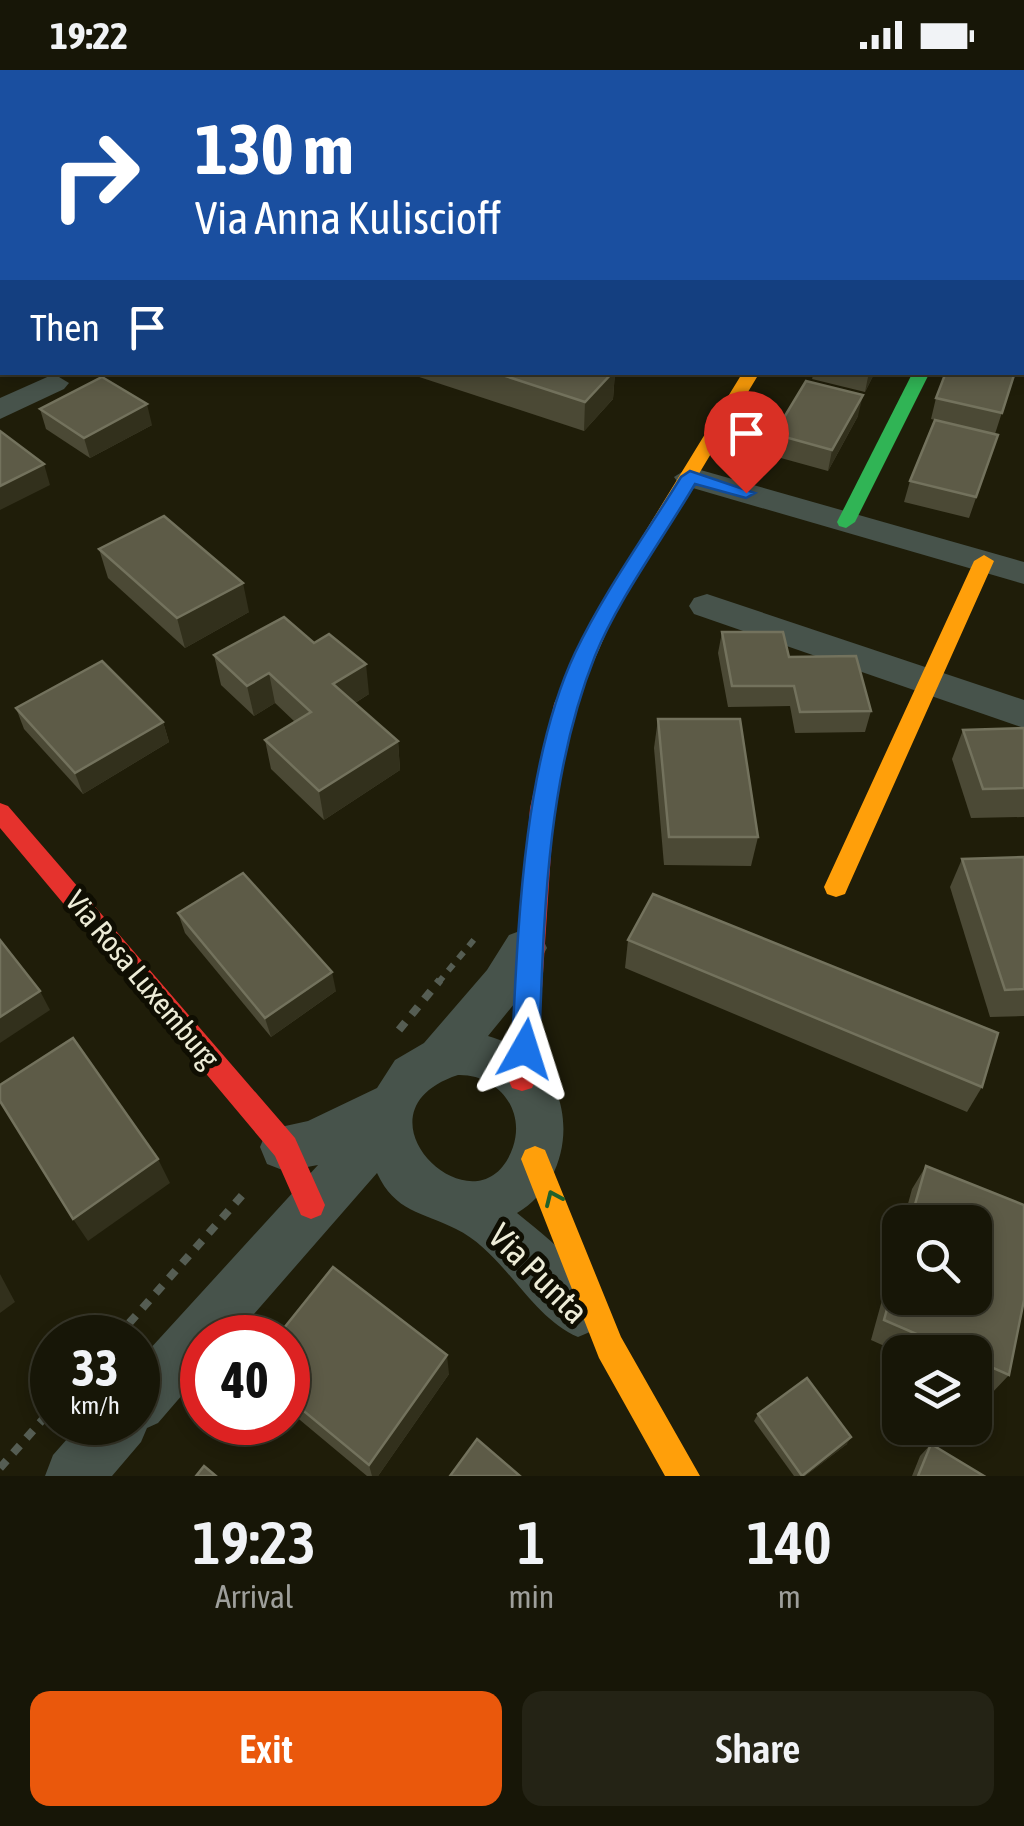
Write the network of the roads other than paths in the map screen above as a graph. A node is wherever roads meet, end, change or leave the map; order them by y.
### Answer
1 (750, 375) edge
2 (920, 375) edge
3 (54, 383) dead end
4 (0, 410) edge
5 (690, 477) junction
6 (846, 522) junction
7 (984, 561) junction
8 (1024, 573) edge
9 (707, 606) dead end
10 (929, 680) junction
11 (1024, 714) edge
12 (0, 812) edge
13 (836, 888) dead end
14 (530, 941) junction
15 (438, 1061) junction
16 (522, 1078) junction
17 (390, 1114) junction
18 (285, 1147) junction
19 (536, 1159) junction
20 (408, 1180) junction
21 (464, 1202) junction
22 (311, 1205) junction
23 (610, 1347) junction
24 (160, 1378) edge
25 (100, 1445) edge
26 (74, 1476) edge
27 (683, 1476) edge

1 - 5 street, Via Punta
2 - 6 street
3 - 4 street
5 - 6 street
5 - 14 street, Via Punta
6 - 7 street
7 - 8 street
7 - 10 street
9 - 10 street
10 - 11 street
10 - 13 street
12 - 18 street, Via Rosa Luxemburg
14 - 15 street, Via Punta
14 - 16 street, Via Punta
15 - 16 street
15 - 17 street, Via Punta
16 - 19 street, Via Punta
17 - 18 street
17 - 20 street
17 - 22 street
18 - 22 street, Via Rosa Luxemburg
19 - 21 street, Via Punta
23 -> 19 street, Via Punta
20 - 21 street, Via Punta
20 - 22 street
21 - 23 street, Via Punta
22 - 24 street
23 - 27 street, Via Punta
25 - 26 street

